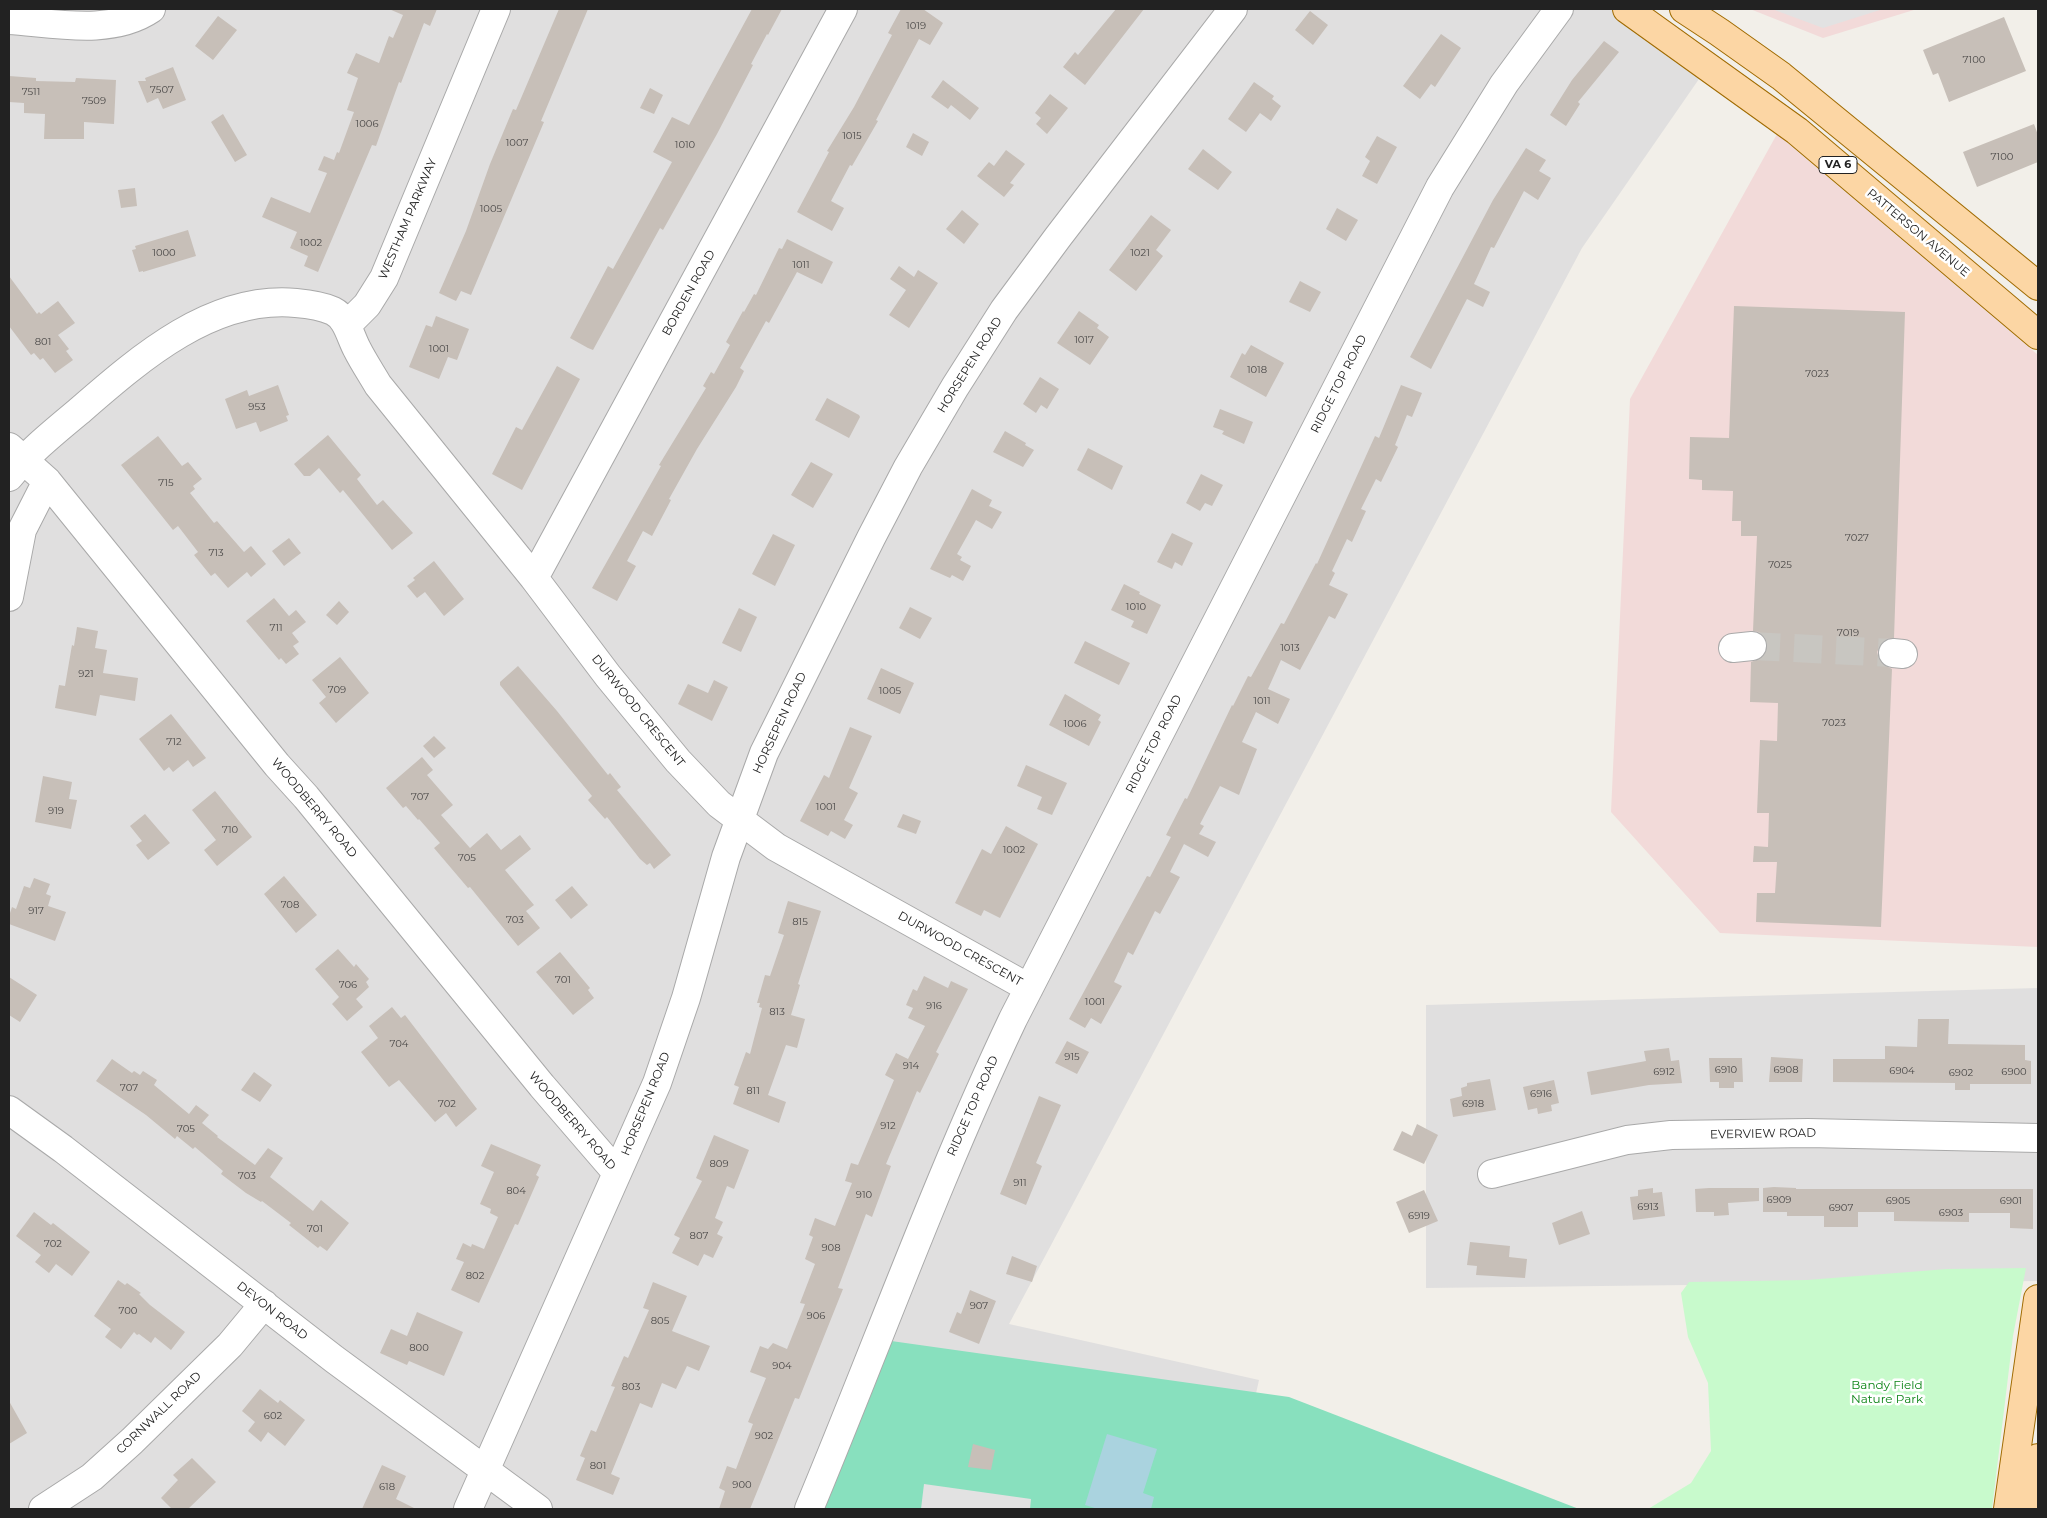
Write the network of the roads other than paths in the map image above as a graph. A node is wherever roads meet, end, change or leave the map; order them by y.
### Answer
1 (151, 9) edge
2 (496, 9) edge
3 (844, 9) edge
4 (1233, 9) edge
5 (1559, 9) edge
6 (1627, 9) edge
7 (1684, 9) edge
8 (9, 20) edge
9 (2038, 286) edge
10 (347, 326) junction
11 (2038, 335) edge
12 (14, 461) edge
13 (47, 481) junction
14 (534, 578) junction
15 (9, 597) edge
16 (739, 820) junction
17 (1029, 988) junction
18 (9, 1110) edge
19 (2038, 1138) edge
20 (617, 1173) junction
21 (1492, 1174) dead end
22 (2038, 1298) edge
23 (264, 1304) junction
24 (2033, 1374) edge
25 (2038, 1458) edge
26 (485, 1470) junction
27 (43, 1509) edge
28 (468, 1509) edge
29 (538, 1509) edge
30 (809, 1509) edge
31 (2008, 1509) edge
32 (2031, 1509) edge

1 - 8 street
2 - 10 street, WESTHAM PARKWAY
3 - 14 street, BORDEN ROAD
4 - 16 street, HORSEPEN ROAD
5 - 17 street, RIDGE TOP ROAD
6 - 11 main road, PATTERSON AVENUE / VA 6
7 - 9 main road, VA 6
10 - 12 street
10 - 14 street, DURWOOD CRESCENT
12 - 13 street, WOODBERRY ROAD
13 - 15 street
13 - 20 street, WOODBERRY ROAD
14 - 16 street, DURWOOD CRESCENT
16 - 17 street, DURWOOD CRESCENT
16 - 20 street, HORSEPEN ROAD
17 - 30 street, RIDGE TOP ROAD
18 - 23 street, DEVON ROAD
19 - 21 street, EVERVIEW ROAD
20 - 26 street, HORSEPEN ROAD
22 - 24 main road
23 - 26 street, DEVON ROAD
23 - 27 street, CORNWALL ROAD
24 - 31 main road
25 - 32 main road
26 - 28 street, HORSEPEN ROAD
26 - 29 street, DEVON ROAD

